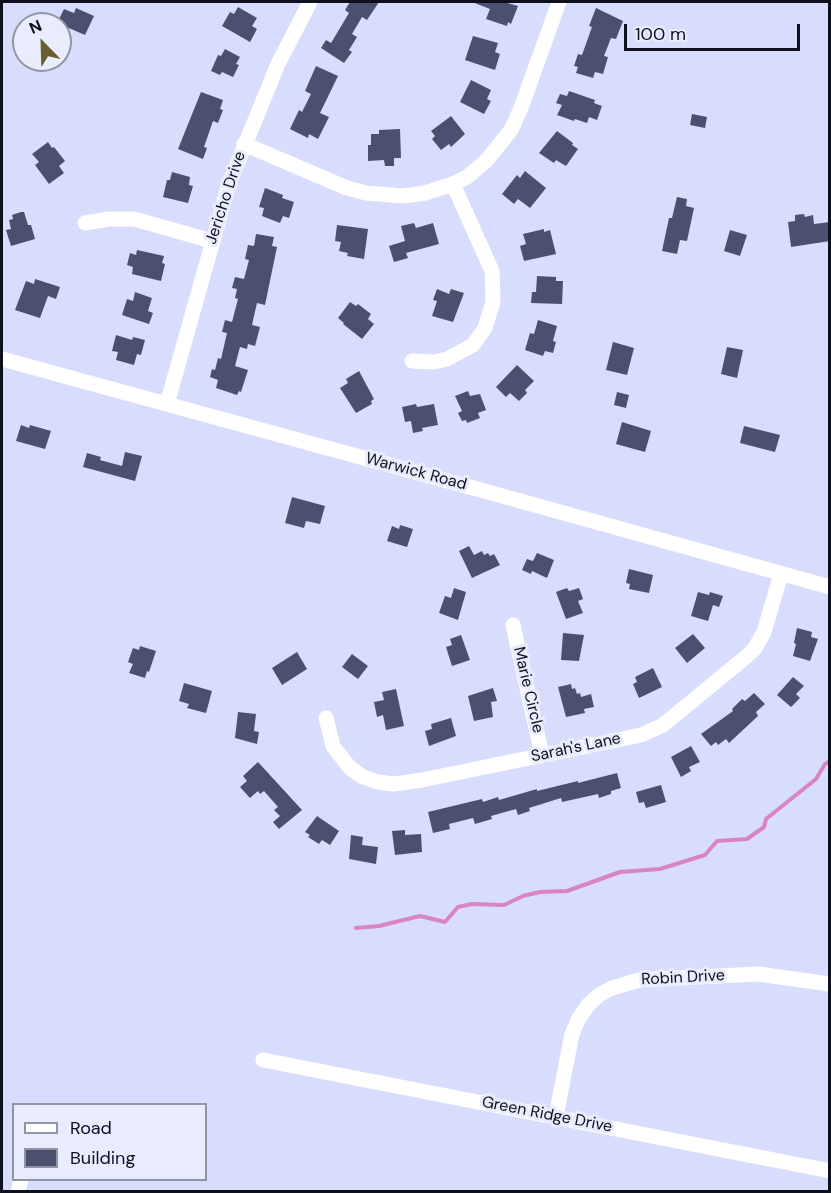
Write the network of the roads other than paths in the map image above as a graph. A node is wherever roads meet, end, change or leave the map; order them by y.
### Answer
1 (310, 2) edge
2 (559, 2) edge
3 (244, 144) junction
4 (453, 184) junction
5 (85, 223) dead end
6 (212, 241) junction
7 (2, 359) edge
8 (412, 361) dead end
9 (167, 404) junction
10 (781, 574) junction
11 (830, 587) edge
12 (513, 625) dead end
13 (326, 718) dead end
14 (542, 755) junction
15 (830, 984) edge
16 (263, 1060) dead end
17 (556, 1116) junction
18 (830, 1171) edge

1 - 3 street, Jericho Drive
2 - 4 street
3 - 4 street
3 - 6 street, Jericho Drive
4 - 8 street
5 - 6 street
6 - 9 street, Jericho Drive
7 - 9 street, Warwick Road
9 - 10 street, Warwick Road
10 - 11 street, Warwick Road
10 - 14 street, Sarah's Lane
12 - 14 street, Marie Circle
13 - 14 street, Sarah's Lane
15 - 17 street, Robin Drive
16 - 17 street, Green Ridge Drive
17 - 18 street, Green Ridge Drive

